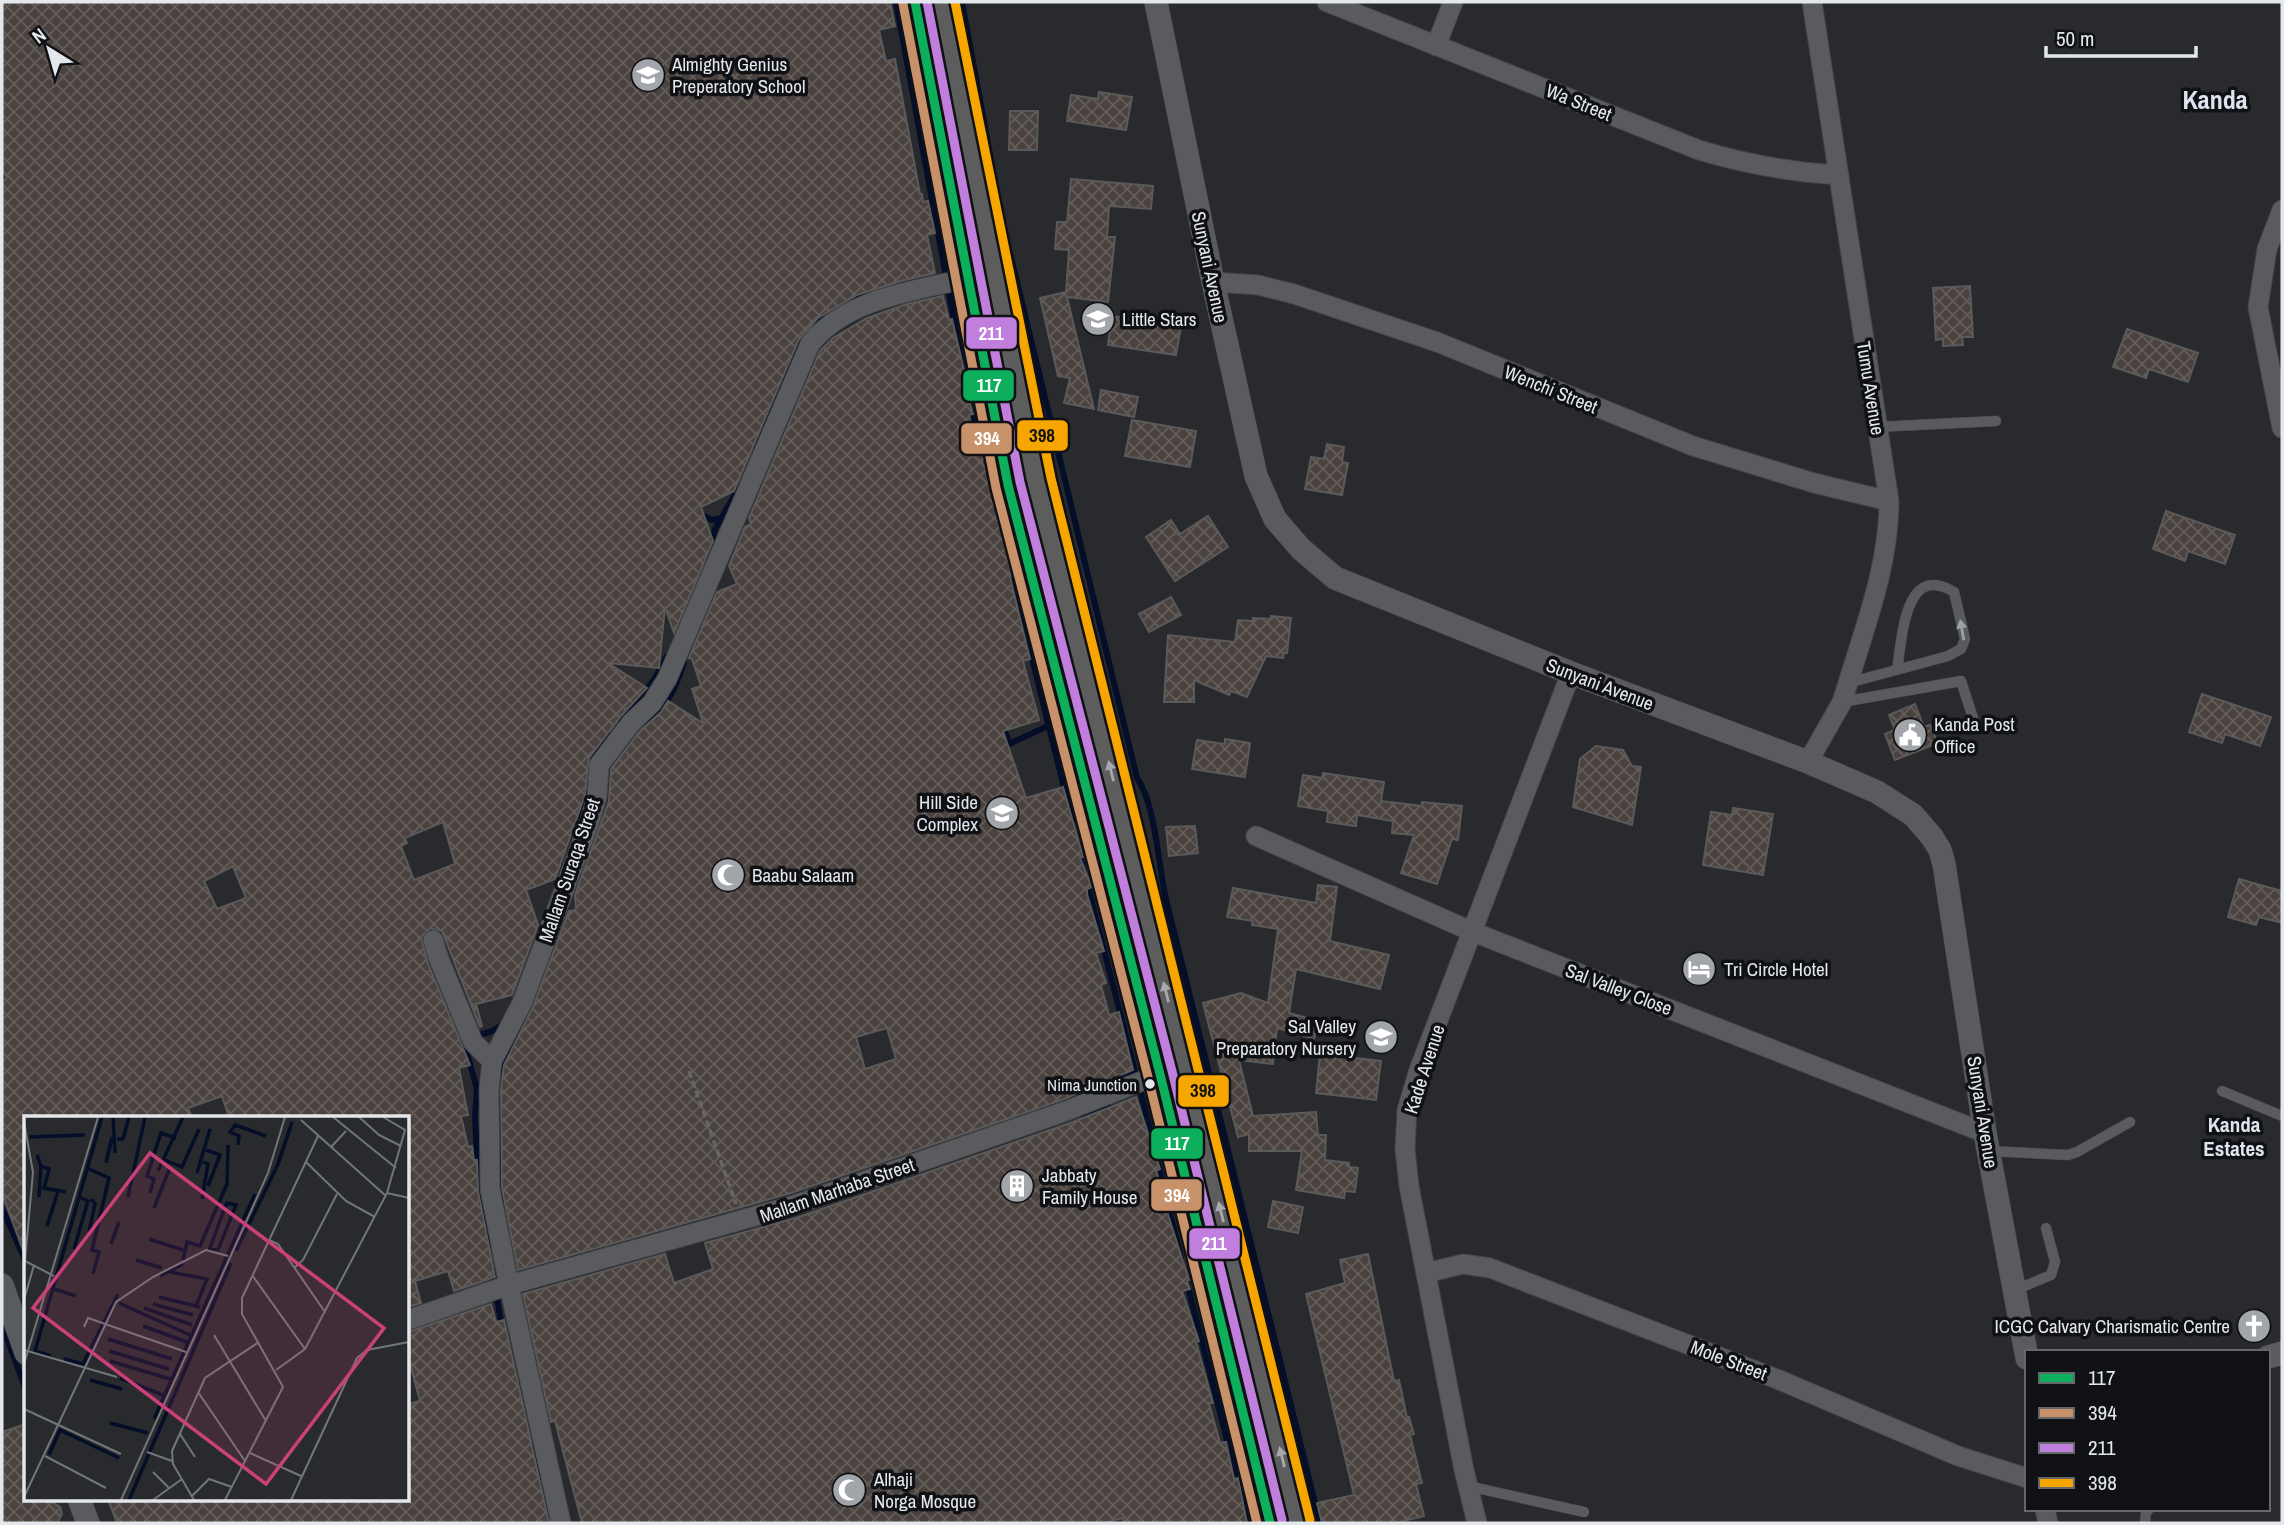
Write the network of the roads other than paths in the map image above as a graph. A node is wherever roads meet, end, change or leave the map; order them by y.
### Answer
1 (915, 2) edge
2 (943, 2) edge
3 (1156, 2) edge
4 (1327, 2) edge
5 (1453, 2) edge
6 (1812, 2) edge
7 (1436, 46) junction
8 (1839, 175) junction
9 (2282, 210) edge
10 (969, 278) junction
11 (1213, 282) junction
12 (1996, 421) dead end
13 (1878, 427) junction
14 (2282, 428) edge
15 (1889, 502) junction
16 (1897, 670) junction
17 (1571, 673) junction
18 (1848, 683) junction
19 (1842, 702) junction
20 (1975, 724) dead end
21 (1808, 762) junction
22 (1256, 836) dead end
23 (1474, 932) junction
24 (433, 940) dead end
25 (492, 1061) junction
26 (1160, 1074) junction
27 (2222, 1091) dead end
28 (2282, 1116) edge
29 (2130, 1122) dead end
30 (1987, 1142) junction
31 (2046, 1228) dead end
32 (1426, 1273) junction
33 (2, 1285) edge
34 (509, 1286) junction
35 (2014, 1290) junction
36 (410, 1319) edge
37 (24, 1347) edge
38 (2025, 1350) edge
39 (2025, 1477) edge
40 (1468, 1486) junction
41 (79, 1500) edge
42 (1584, 1512) dead end
43 (88, 1523) edge
44 (561, 1523) edge
45 (1270, 1523) edge
46 (1298, 1523) edge
47 (1477, 1523) edge

1 - 10 main road
46 -> 2 main road
3 - 11 street, Sunyani Avenue
4 - 7 street, Wa Street
5 - 7 street
6 - 8 street, Tumu Avenue
7 - 8 street, Wa Street
8 - 13 street, Tumu Avenue
9 - 14 street
10 - 25 street, Mallam Suraqa Street
10 - 26 main road
11 - 15 street, Wenchi Street
11 - 17 street, Sunyani Avenue
12 - 13 lane
13 - 15 street, Tumu Avenue
15 - 18 street, Tumu Avenue
16 -> 16 lane
16 - 18 lane
17 - 21 street, Sunyani Avenue
17 - 23 street, Kade Avenue
18 - 19 street, Tumu Avenue
19 - 20 lane
19 - 21 street, Tumu Avenue
21 - 30 street, Sunyani Avenue
22 - 23 street, Sal Valley Close
23 - 30 street, Sal Valley Close
23 - 32 street, Kade Avenue
24 - 25 street
25 - 34 street, Mallam Suraqa Street
26 - 34 street, Mallam Marhaba Street
26 - 45 main road
27 - 28 lane
29 - 30 lane
30 - 35 street, Sunyani Avenue
31 - 35 lane
32 - 39 street, Mole Street
32 - 40 street, Kade Avenue
33 - 37 street
34 - 36 street, Mallam Marhaba Street
34 - 44 street, Mallam Suraqa Street
35 - 38 street, Sunyani Avenue
40 - 42 lane
40 - 47 street, Kade Avenue
41 - 43 street

